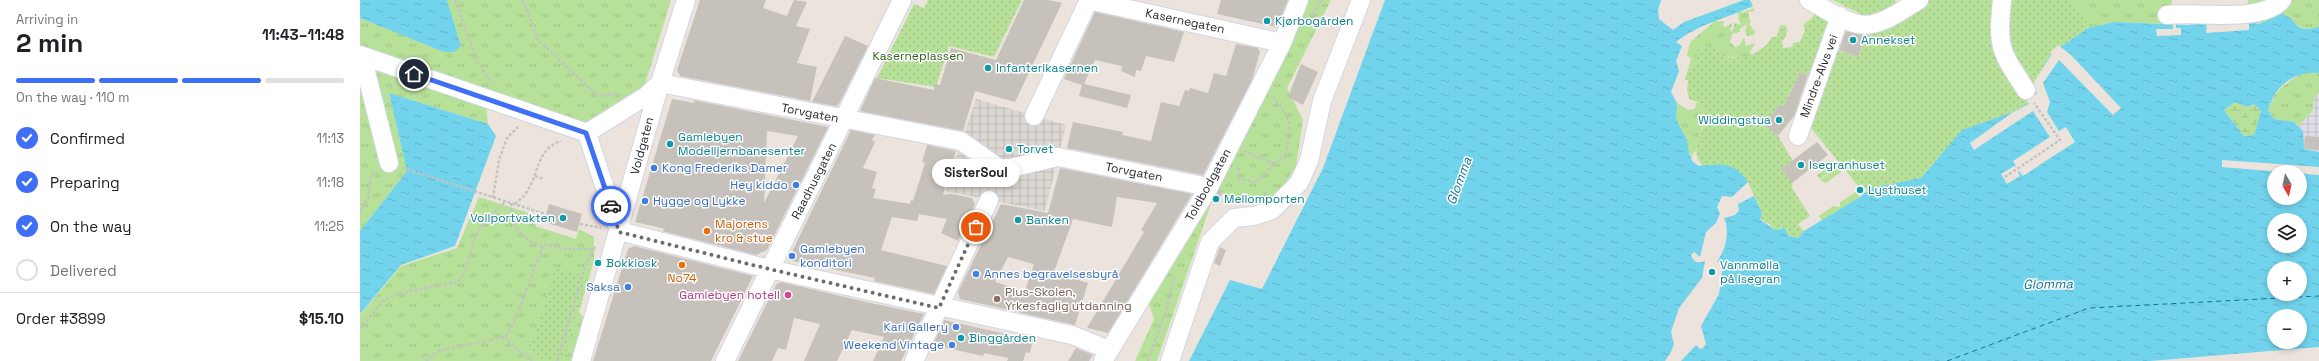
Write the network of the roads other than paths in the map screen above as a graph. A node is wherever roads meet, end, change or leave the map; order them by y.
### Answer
1 (686, 0) edge
2 (902, 0) edge
3 (1089, 0) edge
4 (1299, 0) edge
5 (1360, 0) edge
6 (1809, 0) edge
7 (1919, 0) edge
8 (2002, 0) edge
9 (2282, 0) edge
10 (2166, 15) dead end
11 (1840, 16) junction
12 (1282, 42) junction
13 (361, 56) edge
14 (660, 82) junction
15 (2026, 90) dead end
16 (1034, 116) dead end
17 (844, 120) junction
18 (586, 133) junction
19 (1798, 136) dead end
20 (394, 165) road end
21 (1209, 187) junction
22 (989, 200) dead end
23 (619, 232) junction
24 (769, 269) junction
25 (939, 308) junction
26 (1110, 357) edge
27 (581, 361) edge
28 (725, 361) edge
29 (914, 361) edge
30 (1170, 361) edge

1 - 14 street, Voldgaten
2 - 17 street, Raadhusgaten
3 - 12 street, Kasernegaten
3 - 16 street
4 - 12 street, Toldbodgaten
5 - 30 street
6 - 11 street
7 - 11 street
8 - 15 street
9 - 10 street
11 - 19 street, Mindre-Alvs vei
12 - 21 street, Toldbodgaten
13 - 18 street
13 - 20 street
14 - 17 street, Torvgaten
14 - 18 street
14 - 23 street, Voldgaten
17 - 21 street, Torvgaten
17 - 24 street, Raadhusgaten
18 - 23 street
21 - 26 street, Toldbodgaten
22 - 25 street
23 - 24 street
23 - 27 street, Voldgaten
24 - 25 street
24 - 28 street, Raadhusgaten
25 - 26 street
25 - 29 street

